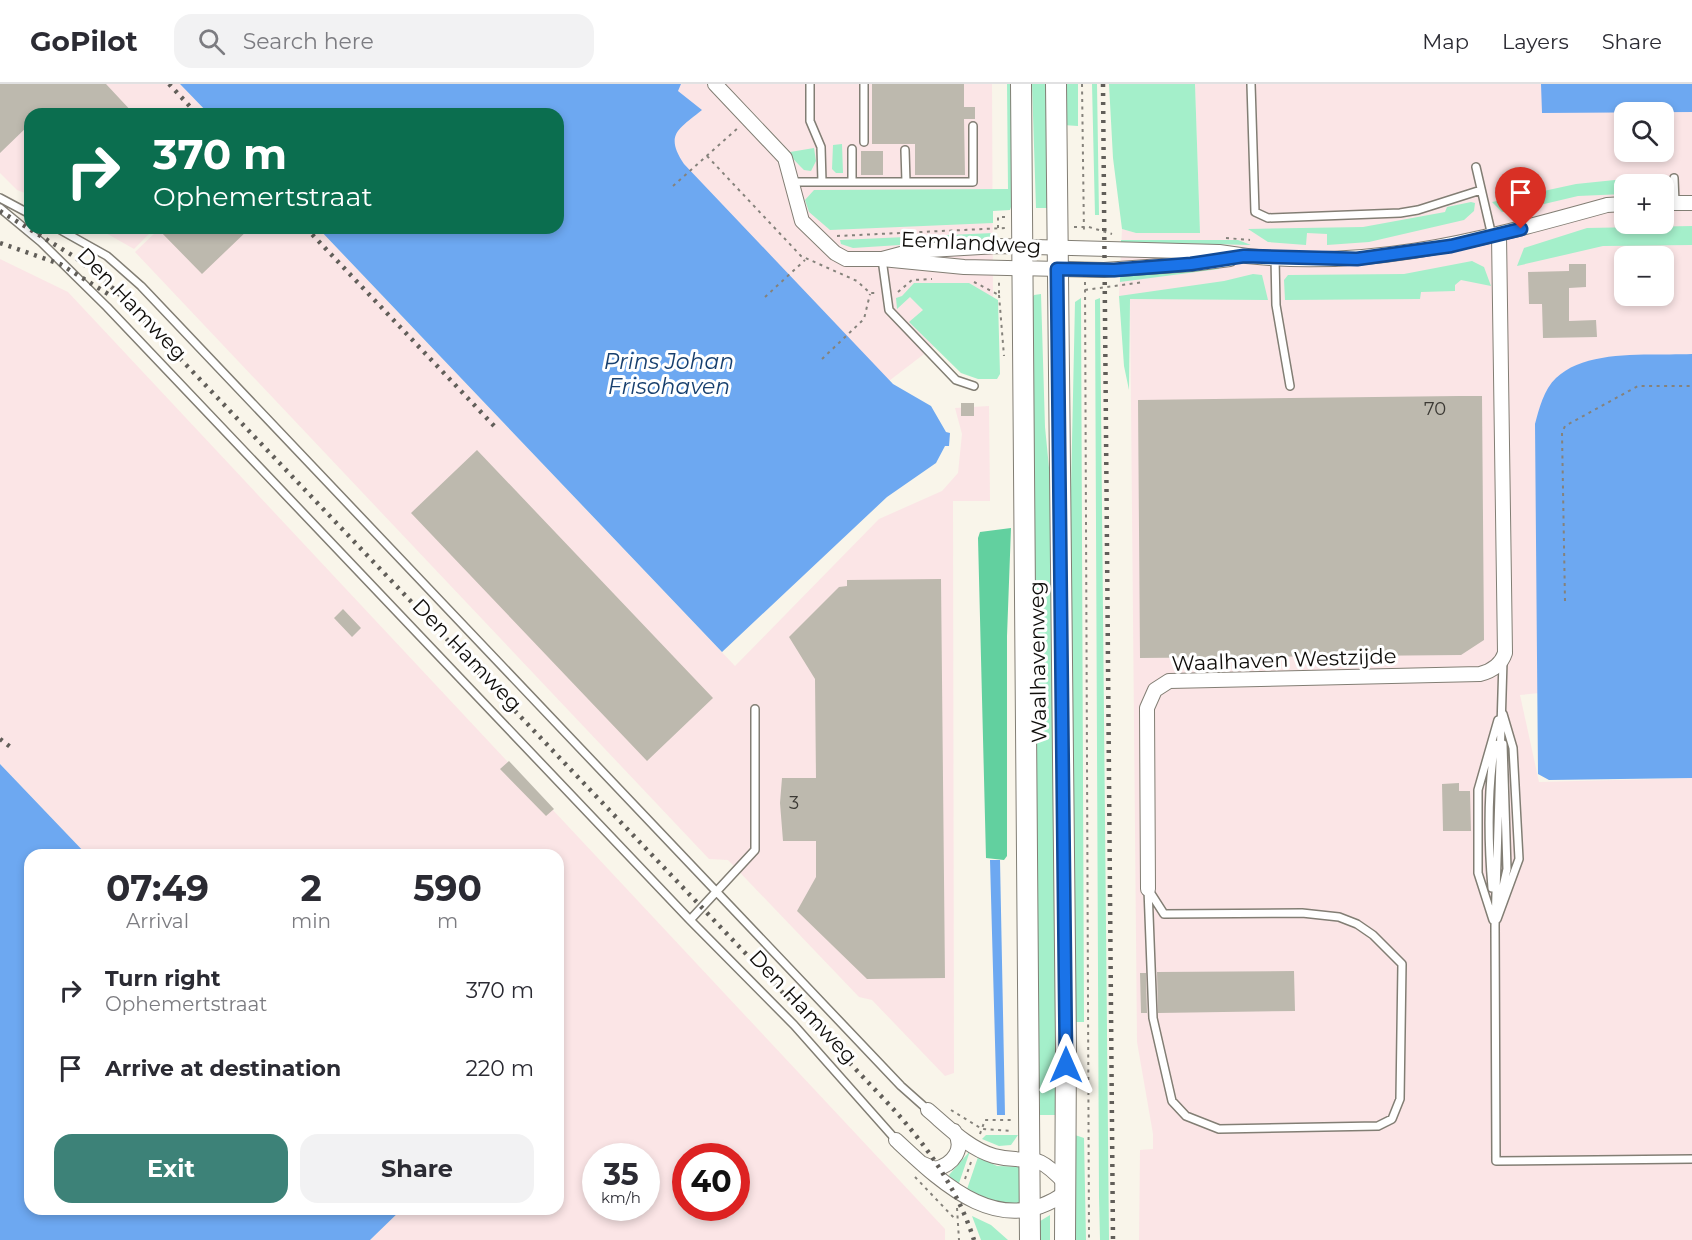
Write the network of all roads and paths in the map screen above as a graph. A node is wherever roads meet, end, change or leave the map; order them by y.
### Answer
1 (715, 84) edge
2 (810, 84) edge
3 (864, 84) edge
4 (1021, 84) edge
5 (1056, 84) edge
6 (1083, 84) edge
7 (1251, 84) edge
8 (748, 118) junction
9 (973, 126) dead end
10 (864, 142) dead end
11 (852, 149) dead end
12 (905, 150) dead end
13 (1476, 167) dead end
14 (794, 182) junction
15 (822, 182) junction
16 (852, 182) junction
17 (906, 182) junction
18 (673, 186) dead end
19 (1481, 189) junction
20 (0, 198) edge
21 (1674, 203) edge
22 (1692, 203) edge
23 (1614, 205) edge
24 (0, 208) edge
25 (24, 211) edge
26 (1058, 226) junction
27 (1084, 227) junction
28 (24, 228) edge
29 (1023, 228) junction
30 (31, 234) edge
31 (68, 234) edge
32 (1496, 235) junction
33 (819, 237) junction
34 (1024, 248) junction
35 (1058, 248) junction
36 (1085, 249) junction
37 (1244, 256) junction
38 (1275, 257) junction
39 (882, 259) junction
40 (806, 260) dead end
41 (1024, 268) junction
42 (1057, 269) junction
43 (1085, 270) junction
44 (870, 293) dead end
45 (999, 295) dead end
46 (765, 297) dead end
47 (1004, 356) dead end
48 (822, 359) dead end
49 (974, 386) dead end
50 (1290, 386) dead end
51 (1692, 386) edge
52 (1565, 602) dead end
53 (1503, 660) junction
54 (755, 709) dead end
55 (1502, 709) junction
56 (1148, 889) junction
57 (717, 894) junction
58 (690, 920) junction
59 (1495, 926) junction
60 (928, 1110) joint
61 (954, 1131) junction
62 (896, 1140) joint
63 (912, 1156) junction
64 (1029, 1158) junction
65 (1692, 1159) edge
66 (1065, 1188) junction
67 (1019, 1228) edge
68 (1065, 1240) edge
69 (1089, 1240) edge

1 - 8 street, Eemlandweg
2 - 15 lane
3 - 10 lane
4 - 29 street, Waalhavenweg
5 - 26 street, Waalhavenweg
6 - 27 path
7 - 19 lane
8 - 14 street, Eemlandweg
8 - 18 path
9 - 17 lane
11 - 16 lane
12 - 17 lane
13 - 19 lane
14 - 15 lane
14 - 33 street, Eemlandweg
15 - 16 lane
16 - 17 lane
19 - 32 lane
20 - 25 lane
21 - 22 street
23 - 32 street
24 - 28 lane, Den Hamweg
26 - 27 path
26 - 35 street, Waalhavenweg
27 - 36 path
29 - 33 path
29 - 34 street, Waalhavenweg
30 - 58 lane, Den Hamweg
31 - 57 lane, Den Hamweg
32 - 38 street
32 - 53 street
33 - 39 street, Eemlandweg
34 - 35 street, Eemlandweg
34 - 39 street, Eemlandweg
34 - 41 street, Waalhavenweg
35 - 36 street, Eemlandweg
35 - 42 street, Waalhavenweg
36 - 37 street, Eemlandweg
37 - 38 street
37 - 43 street, Eemlandweg
38 - 50 lane
39 - 41 street, Eemlandweg
39 - 49 lane
40 - 46 path
41 - 42 street, Eemlandweg
41 - 64 street, Waalhavenweg
42 - 43 street, Eemlandweg
42 - 66 street, Waalhavenweg
43 - 69 path
44 - 48 path
45 - 47 path
51 - 52 path
53 - 55 lane
53 - 56 street, Waalhaven Westzijde
54 - 57 lane
55 - 59 lane
55 - 59 lane
55 - 59 lane
56 - 56 lane
57 - 58 lane
57 - 60 lane, Den Hamweg
58 - 62 lane, Den Hamweg
59 - 65 lane
60 - 61 street, Den Hamweg
61 - 63 street
61 - 64 street, Den Hamweg
62 - 63 street
63 - 67 street
64 - 66 street, Den Hamweg
64 - 67 street, Waalhavenweg
66 - 67 street
66 - 68 street, Waalhavenweg

